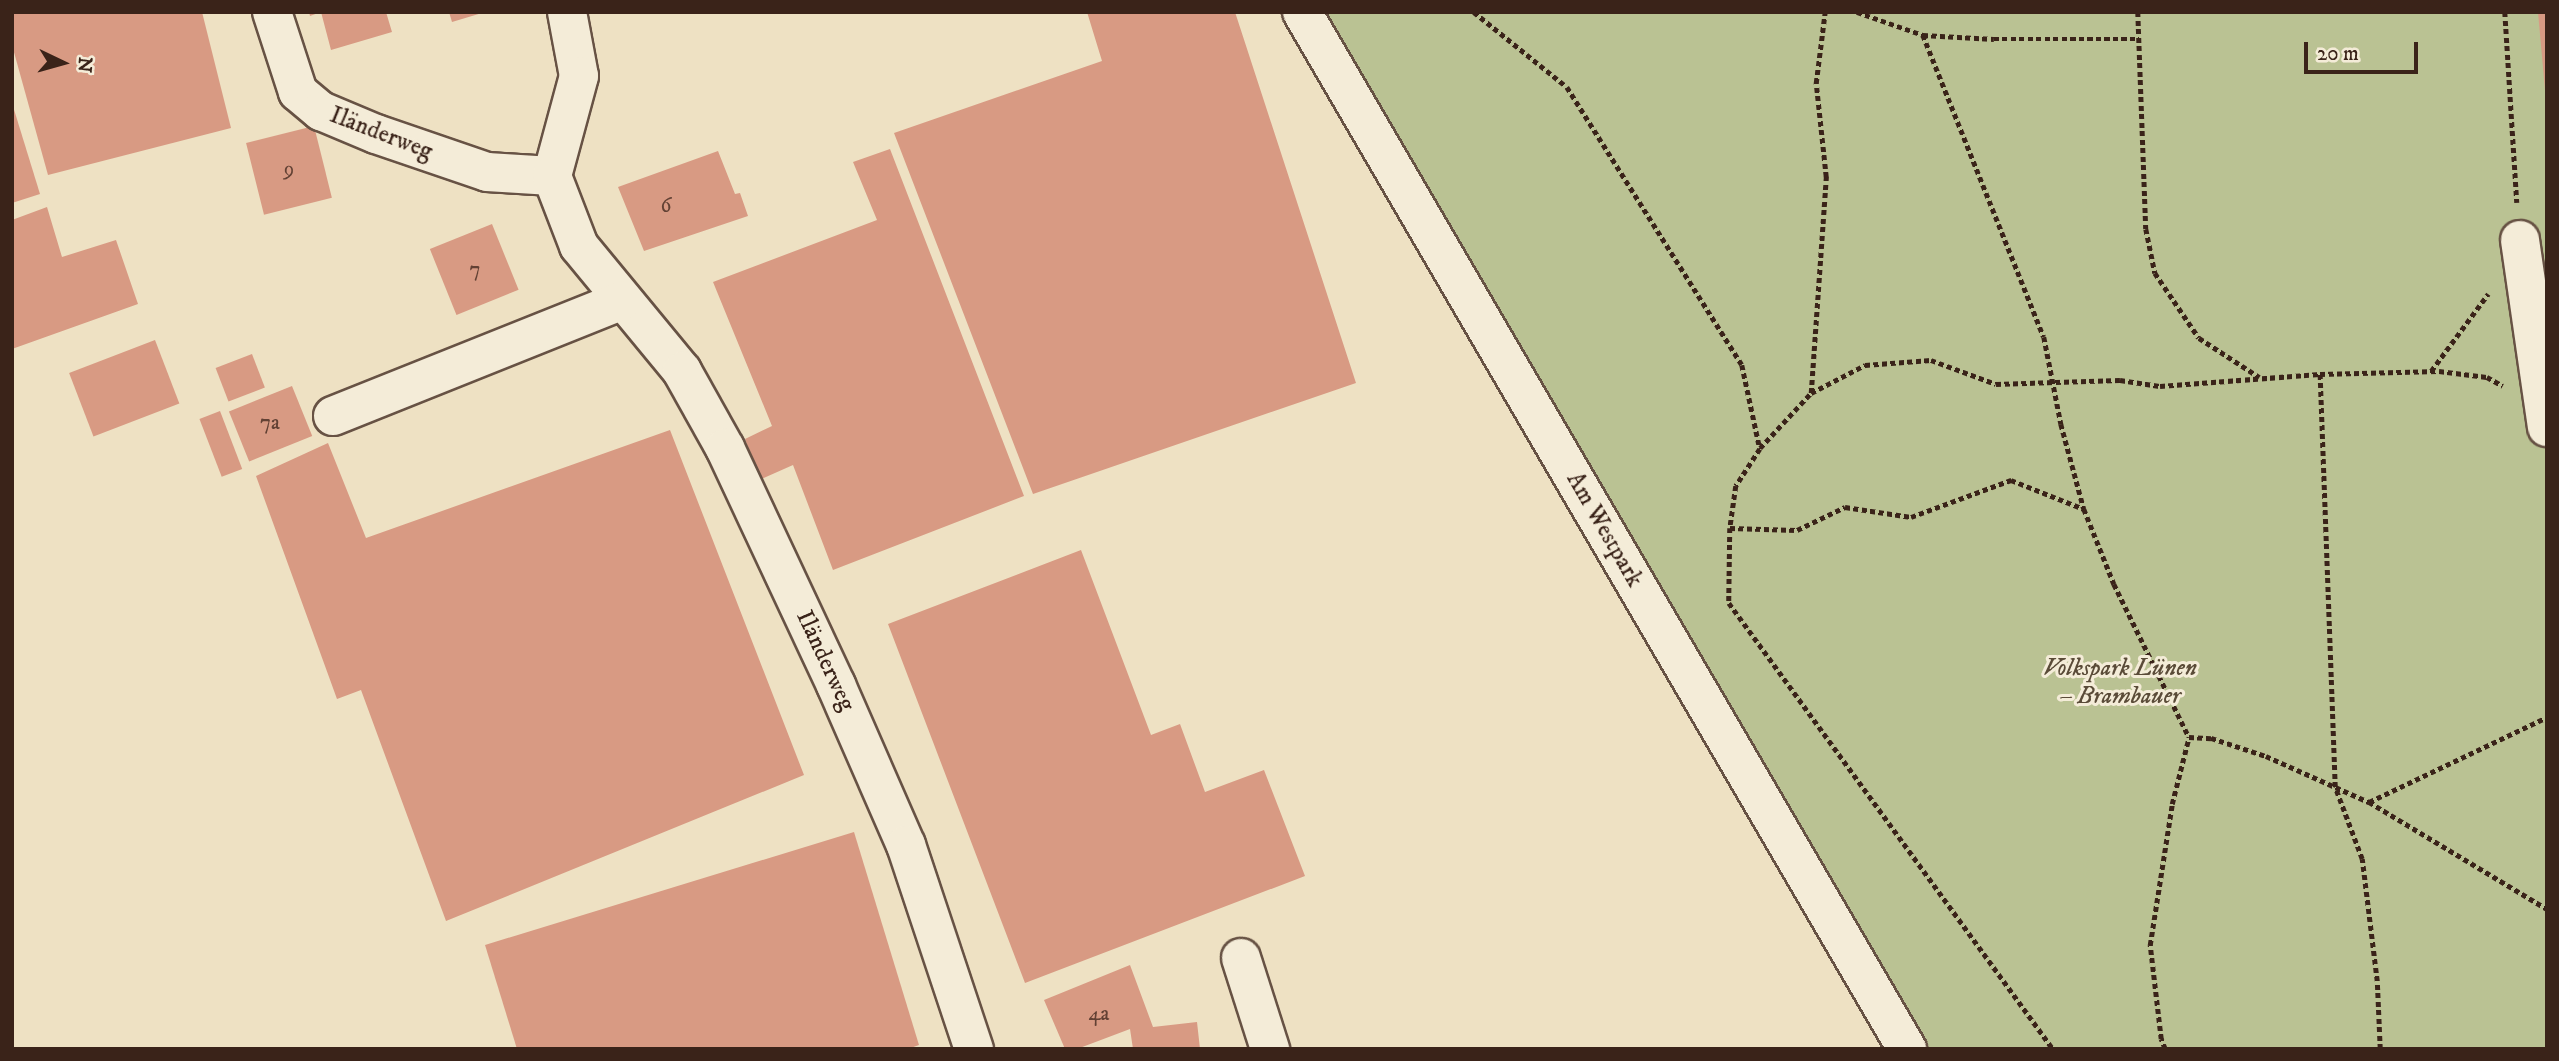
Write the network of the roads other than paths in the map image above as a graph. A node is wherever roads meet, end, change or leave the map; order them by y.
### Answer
1 (272, 12) edge
2 (567, 12) edge
3 (1302, 12) edge
4 (552, 176) junction
5 (2520, 240) road end
6 (623, 300) junction
7 (333, 416) dead end
8 (2546, 419) edge
9 (1241, 958) dead end
10 (974, 1049) edge
11 (1270, 1049) edge
12 (1907, 1049) edge

1 - 4 street, Iländerweg
2 - 4 street
3 - 12 street, Am Westpark
4 - 6 street, Iländerweg
5 - 8 street
6 - 7 street
6 - 10 street, Iländerweg
9 - 11 street

